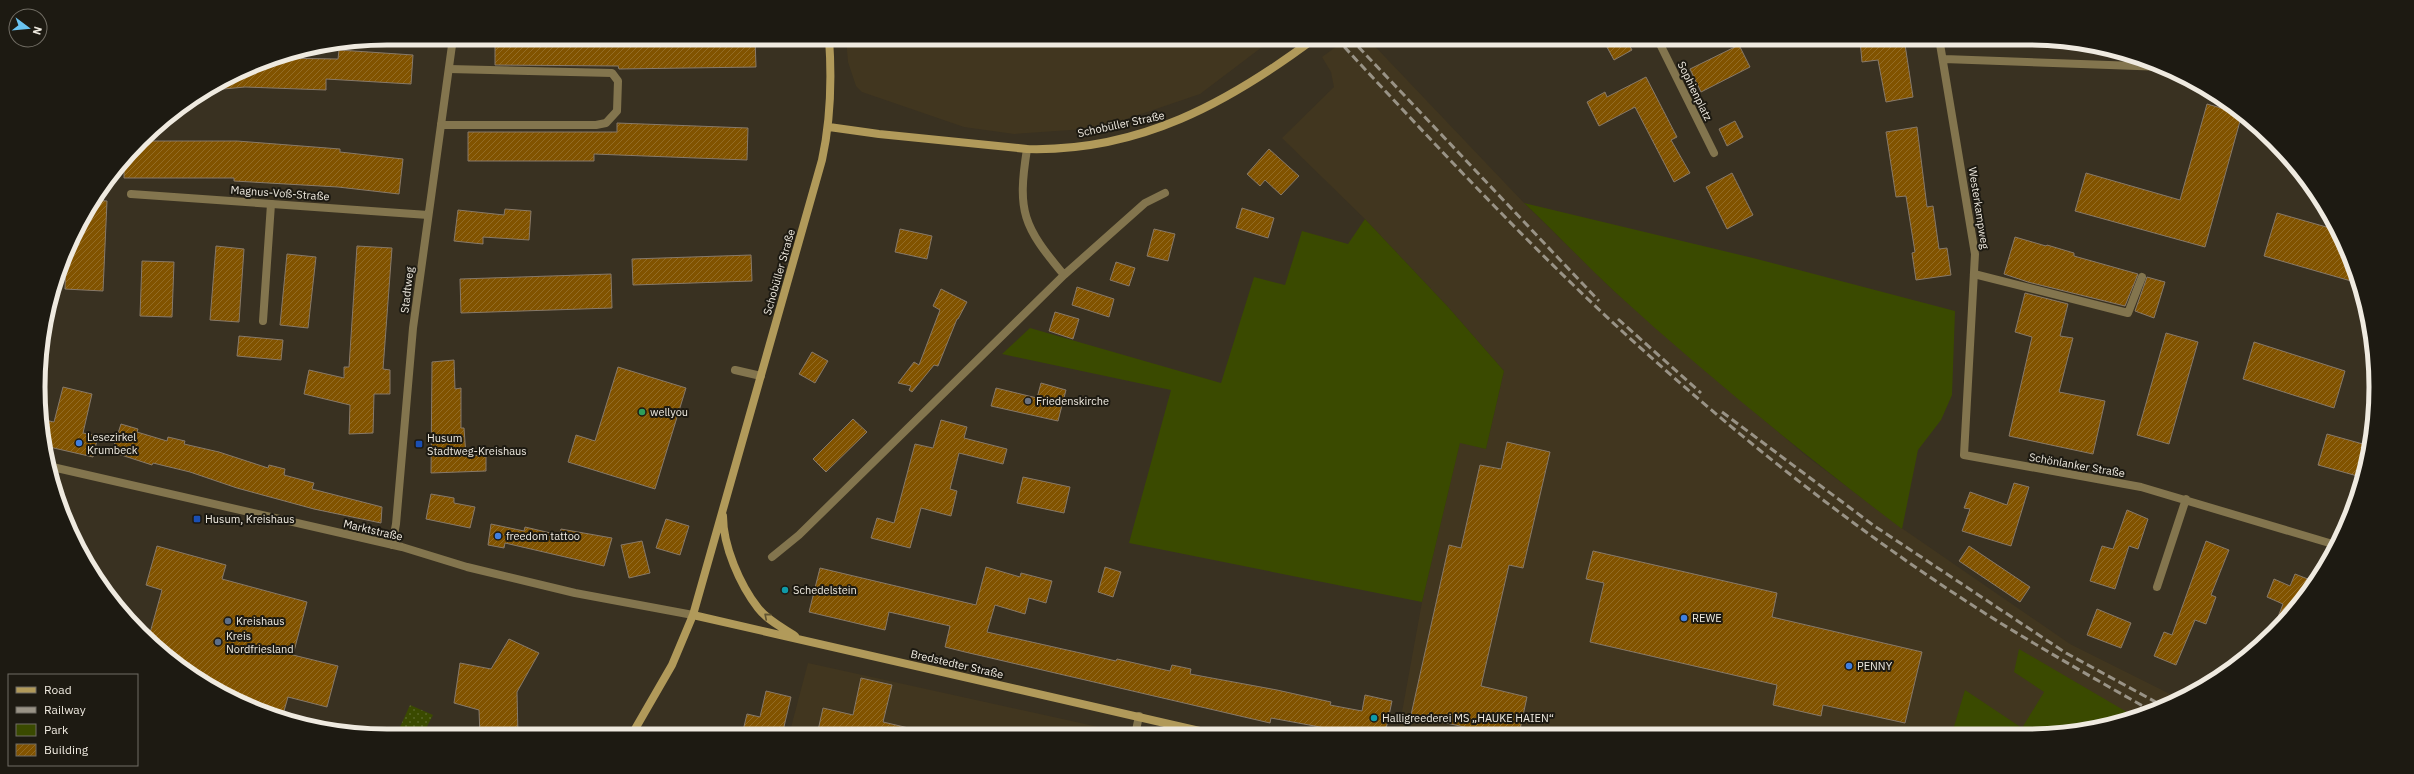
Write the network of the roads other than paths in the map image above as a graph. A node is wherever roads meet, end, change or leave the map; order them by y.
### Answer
1 (452, 45) edge
2 (829, 45) edge
3 (1306, 45) edge
4 (1660, 45) edge
5 (1941, 45) edge
6 (1944, 59) junction
7 (2146, 66) edge
8 (449, 69) junction
9 (441, 125) junction
10 (829, 127) junction
11 (1027, 149) junction
12 (1714, 153) dead end
13 (1165, 193) dead end
14 (131, 194) dead end
15 (271, 204) junction
16 (428, 215) junction
17 (1064, 274) junction
18 (1974, 274) junction
19 (2142, 277) dead end
20 (263, 321) dead end
21 (735, 370) dead end
22 (761, 376) junction
23 (1964, 455) joint
24 (55, 468) edge
25 (2186, 499) junction
26 (723, 506) junction
27 (2331, 543) edge
28 (392, 545) junction
29 (772, 557) dead end
30 (2157, 587) dead end
31 (693, 615) junction
32 (799, 639) junction
33 (1139, 716) junction
34 (635, 729) edge
35 (1136, 729) edge
36 (1195, 729) edge

1 - 8 street, Stadtweg
2 - 10 main road
3 - 11 main road, Schobüller Straße
4 - 12 street, Sophienplatz
5 - 6 street, Westerkampweg
6 - 7 street
6 - 18 street, Westerkampweg
8 - 9 street, Stadtweg
8 - 9 street
9 - 16 street, Stadtweg
10 - 11 main road, Schobüller Straße
10 - 22 main road, Schobüller Straße
11 - 17 street
13 - 17 street
14 - 15 street, Magnus-Voß-Straße
15 - 16 street, Magnus-Voß-Straße
15 - 20 street
16 - 28 street, Stadtweg
17 - 29 street
18 - 19 street
18 - 23 street, Westerkampweg
21 - 22 street
22 - 26 main road, Schobüller Straße
23 - 25 street, Schönlanker Straße
24 - 28 street, Marktstraße
25 - 27 street, Schönlanker Straße
25 - 30 street
26 - 31 main road, Schobüller Straße
32 -> 26 main road
28 - 31 street, Marktstraße
31 - 32 main road, Bredstedter Straße
31 - 34 main road, Schobüller Straße
32 - 33 main road, Bredstedter Straße
33 - 35 street
33 - 36 main road, Bredstedter Straße

